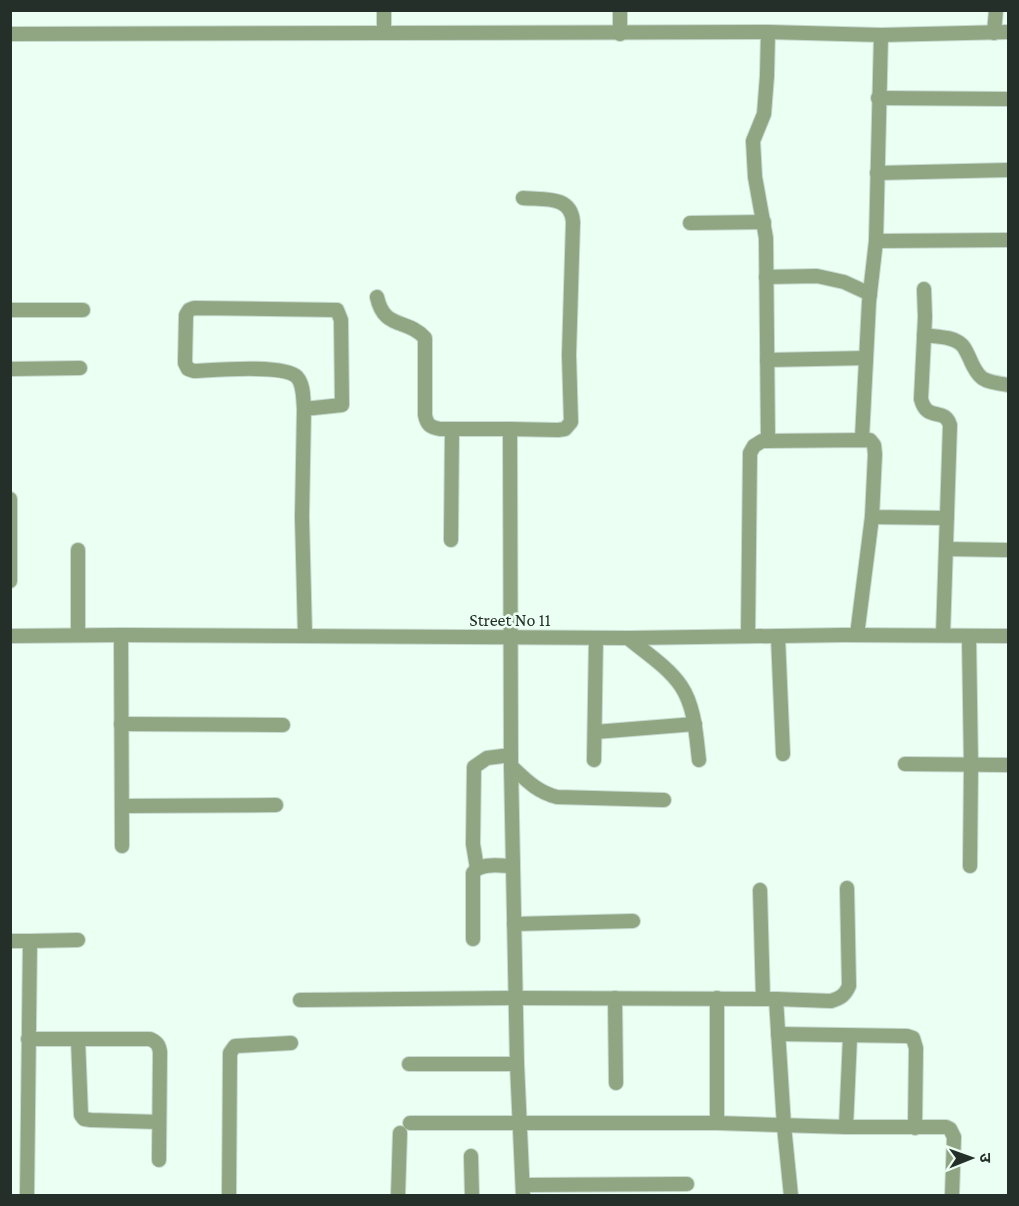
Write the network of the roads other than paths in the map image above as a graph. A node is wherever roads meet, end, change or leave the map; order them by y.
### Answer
1 (384, 10) edge
2 (620, 10) edge
3 (996, 10) edge
4 (768, 32) junction
5 (1008, 32) edge
6 (384, 33) junction
7 (994, 33) junction
8 (10, 34) edge
9 (620, 34) junction
10 (881, 35) junction
11 (878, 98) junction
12 (1008, 99) edge
13 (1008, 170) edge
14 (877, 173) junction
15 (523, 198) dead end
16 (764, 222) junction
17 (690, 223) dead end
18 (1008, 240) edge
19 (876, 241) junction
20 (766, 277) junction
21 (924, 288) dead end
22 (870, 294) junction
23 (377, 297) dead end
24 (10, 310) edge
25 (82, 310) dead end
26 (924, 335) junction
27 (866, 358) junction
28 (767, 360) junction
29 (80, 368) dead end
30 (10, 369) edge
31 (1008, 385) edge
32 (304, 409) junction
33 (452, 429) junction
34 (510, 429) junction
35 (862, 438) junction
36 (768, 441) junction
37 (10, 499) edge
38 (872, 517) junction
39 (947, 519) junction
40 (450, 540) dead end
41 (946, 549) junction
42 (78, 550) dead end
43 (1006, 550) dead end
44 (10, 581) edge
45 (78, 635) junction
46 (121, 635) junction
47 (305, 635) junction
48 (857, 635) junction
49 (943, 635) junction
50 (10, 636) edge
51 (748, 636) junction
52 (1008, 636) edge
53 (778, 637) junction
54 (969, 637) junction
55 (510, 638) junction
56 (596, 638) junction
57 (628, 638) junction
58 (121, 724) junction
59 (695, 724) junction
60 (283, 725) dead end
61 (594, 732) junction
62 (783, 754) dead end
63 (594, 760) dead end
64 (699, 760) dead end
65 (511, 761) junction
66 (905, 764) dead end
67 (971, 765) junction
68 (1008, 765) edge
69 (664, 800) dead end
70 (276, 805) dead end
71 (122, 806) junction
72 (122, 846) dead end
73 (513, 866) junction
74 (970, 866) dead end
75 (477, 868) junction
76 (847, 888) dead end
77 (760, 890) dead end
78 (633, 921) dead end
79 (514, 924) junction
80 (473, 939) dead end
81 (78, 940) dead end
82 (10, 941) edge
83 (30, 941) junction
84 (516, 998) junction
85 (615, 998) junction
86 (717, 998) junction
87 (770, 999) junction
88 (300, 1000) dead end
89 (778, 1034) junction
90 (850, 1037) junction
91 (28, 1039) junction
92 (78, 1039) junction
93 (291, 1043) dead end
94 (409, 1064) dead end
95 (517, 1064) junction
96 (616, 1083) dead end
97 (159, 1122) junction
98 (410, 1123) dead end
99 (521, 1123) junction
100 (717, 1123) junction
101 (784, 1126) junction
102 (846, 1127) junction
103 (915, 1128) junction
104 (400, 1133) dead end
105 (471, 1156) dead end
106 (159, 1160) dead end
107 (687, 1184) dead end
108 (523, 1190) edge
109 (27, 1196) edge
110 (230, 1196) edge
111 (398, 1196) edge
112 (472, 1196) edge
113 (791, 1196) edge
114 (952, 1196) edge

1 - 6 street
2 - 9 street
3 - 7 street
4 - 9 street
4 - 10 street
4 - 16 street
5 - 7 street
6 - 8 street
6 - 9 street
7 - 10 street
10 - 11 street
11 - 12 street
11 - 14 street
13 - 14 street
14 - 19 street
15 - 34 street
16 - 17 street
16 - 20 street
18 - 19 street
19 - 22 street
20 - 22 street
20 - 28 street
21 - 26 street
22 - 27 street
23 - 33 street
24 - 25 street
26 - 31 street
26 - 39 street
27 - 28 street
27 - 35 street
28 - 36 street
29 - 30 street
32 - 32 street
32 - 47 street
33 - 34 street
33 - 40 street
34 - 55 street
35 - 36 street
35 - 38 street
36 - 51 street
37 - 44 street
38 - 39 street
38 - 48 street
39 - 41 street
41 - 43 street
41 - 49 street
42 - 45 street
45 - 46 street, Street No 11
45 - 50 street, Street No 11
46 - 47 street, Street No 11
46 - 58 street
47 - 55 street, Street No 11
48 - 49 street, Street No 11
48 - 53 street, Street No 11
49 - 54 street, Street No 11
51 - 53 street, Street No 11
51 - 57 street, Street No 11
52 - 54 street, Street No 11
53 - 62 street
54 - 67 street
55 - 56 street, Street No 11
55 - 65 street
56 - 57 street, Street No 11
56 - 61 street
57 - 59 street
58 - 60 street
58 - 71 street
59 - 61 street
59 - 64 street
61 - 63 street
65 - 69 street
65 - 73 street
65 - 75 street
66 - 67 street
67 - 68 street
67 - 74 street
70 - 71 street
71 - 72 street
73 - 75 street
73 - 79 street
75 - 80 street
76 - 87 street
77 - 87 street
78 - 79 street
79 - 84 street
81 - 83 street
82 - 83 street
83 - 91 street
84 - 85 street
84 - 88 street
84 - 95 street
85 - 86 street
85 - 96 street
86 - 87 street
86 - 100 street
87 - 89 street
89 - 90 street
89 - 101 street
90 - 102 street
90 - 103 street
91 - 92 street
91 - 109 street
92 - 97 street
92 - 97 street
93 - 110 street
94 - 95 street
95 - 99 street
97 - 106 street
98 - 99 street
99 - 100 street
99 - 108 street
100 - 101 street
101 - 102 street
101 - 113 street
102 - 103 street
103 - 114 street
104 - 111 street
105 - 112 street
107 - 108 street

